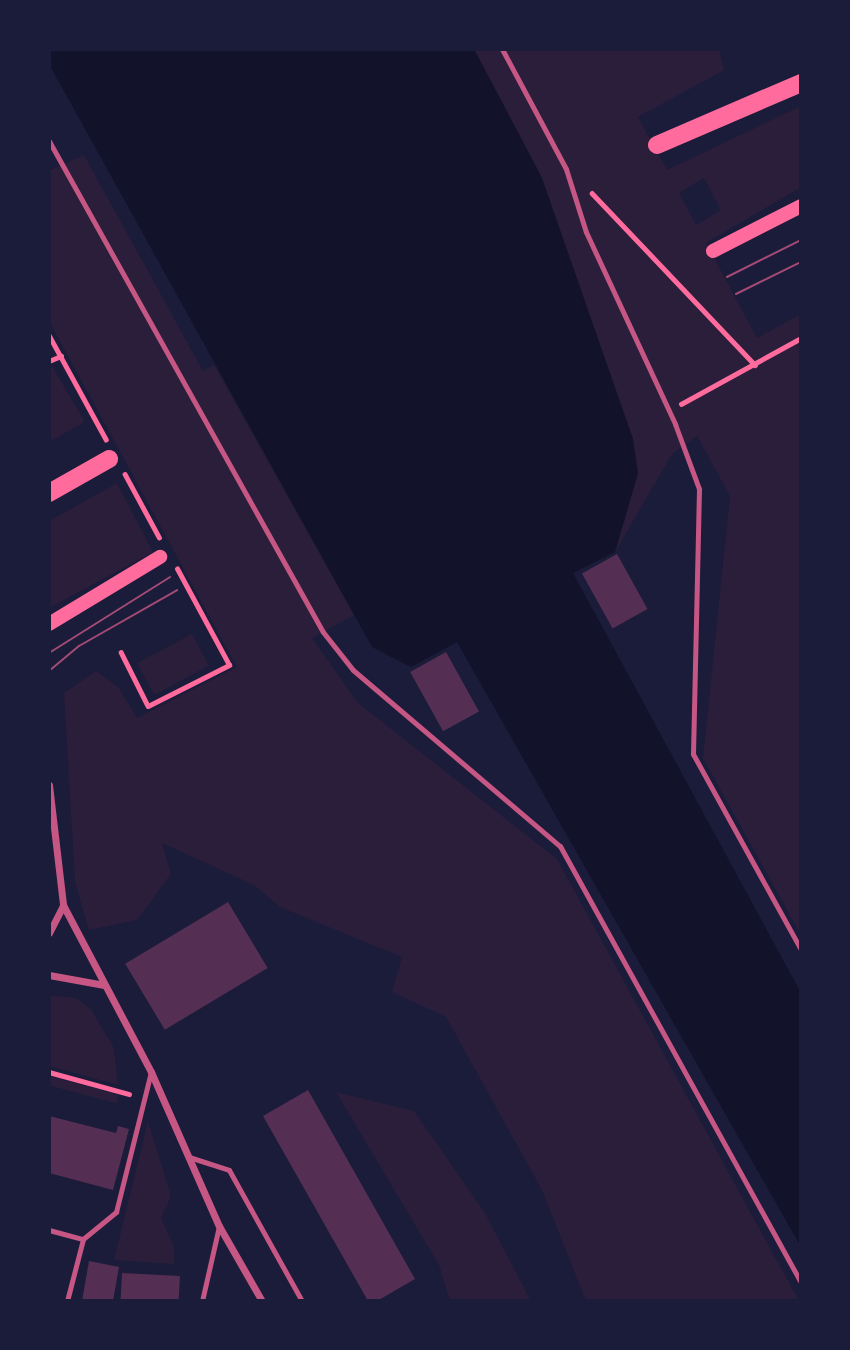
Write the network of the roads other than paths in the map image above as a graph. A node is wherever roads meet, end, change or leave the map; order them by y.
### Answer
1 (502, 49) edge
2 (801, 83) edge
3 (49, 141) edge
4 (657, 145) dead end
5 (801, 206) edge
6 (713, 251) dead end
7 (114, 458) road end
8 (49, 493) edge
9 (165, 554) road end
10 (49, 624) edge
11 (49, 785) edge
12 (63, 905) junction
13 (49, 933) edge
14 (801, 950) edge
15 (49, 975) edge
16 (104, 985) junction
17 (151, 1072) junction
18 (189, 1157) junction
19 (219, 1226) junction
20 (49, 1230) edge
21 (83, 1238) junction
22 (801, 1283) edge
23 (67, 1301) edge
24 (202, 1301) edge
25 (262, 1301) edge
26 (302, 1301) edge

1 - 14 lane
2 - 4 main road
3 - 22 lane
5 - 6 main road
7 - 8 main road
9 - 10 main road
11 - 12 street
12 - 13 street
12 - 16 street
15 - 16 street
16 - 17 street
17 - 18 street
17 - 21 lane
18 - 19 street
18 - 26 lane
19 - 24 lane
19 - 25 street
20 - 21 lane
21 - 23 lane

